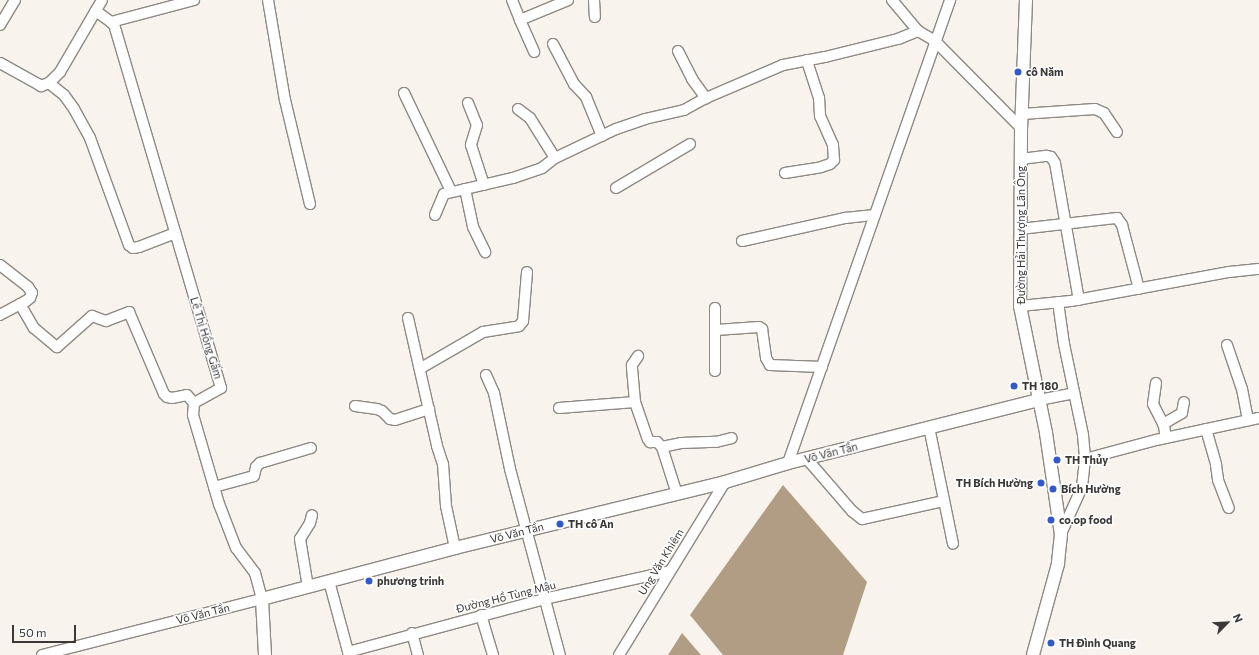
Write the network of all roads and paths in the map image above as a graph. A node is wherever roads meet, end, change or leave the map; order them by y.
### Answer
1 (15, 0) edge
2 (102, 0) edge
3 (194, 0) edge
4 (268, 0) edge
5 (512, 0) edge
6 (568, 0) edge
7 (594, 0) edge
8 (892, 0) edge
9 (950, 0) edge
10 (1026, 0) edge
11 (96, 11) junction
12 (595, 18) dead end
13 (520, 20) junction
14 (111, 22) junction
15 (0, 25) edge
16 (918, 31) junction
17 (935, 42) junction
18 (553, 44) dead end
19 (678, 51) dead end
20 (534, 52) dead end
21 (807, 60) junction
22 (0, 63) edge
23 (49, 84) junction
24 (404, 93) dead end
25 (706, 98) junction
26 (468, 103) dead end
27 (518, 109) dead end
28 (1022, 114) junction
29 (1021, 128) junction
30 (1117, 132) dead end
31 (602, 136) junction
32 (690, 144) dead end
33 (555, 158) junction
34 (1021, 159) junction
35 (785, 173) dead end
36 (484, 185) junction
37 (616, 188) dead end
38 (465, 189) junction
39 (451, 192) junction
40 (310, 204) dead end
41 (435, 215) dead end
42 (875, 215) junction
43 (1064, 224) junction
44 (1020, 228) junction
45 (175, 233) junction
46 (742, 241) dead end
47 (485, 252) dead end
48 (0, 265) edge
49 (1259, 269) edge
50 (527, 272) dead end
51 (1139, 289) junction
52 (1079, 300) junction
53 (1058, 302) junction
54 (20, 304) junction
55 (1020, 306) junction
56 (714, 308) dead end
57 (0, 315) edge
58 (408, 318) dead end
59 (716, 330) junction
60 (1227, 345) dead end
61 (638, 356) dead end
62 (822, 367) junction
63 (421, 368) junction
64 (715, 371) dead end
65 (486, 375) dead end
66 (1156, 383) dead end
67 (1074, 393) junction
68 (1039, 400) junction
69 (635, 402) junction
70 (1184, 402) dead end
71 (194, 403) junction
72 (354, 406) dead end
73 (560, 408) dead end
74 (429, 409) junction
75 (1259, 418) edge
76 (1248, 420) junction
77 (1163, 424) junction
78 (929, 427) junction
79 (1206, 429) junction
80 (732, 438) dead end
81 (1166, 438) junction
82 (662, 447) junction
83 (311, 448) dead end
84 (807, 458) junction
85 (1085, 459) junction
86 (788, 463) junction
87 (725, 482) junction
88 (214, 487) junction
89 (677, 494) junction
90 (944, 501) junction
91 (1229, 508) dead end
92 (312, 515) dead end
93 (527, 530) junction
94 (1061, 534) junction
95 (952, 544) dead end
96 (454, 548) junction
97 (670, 571) junction
98 (329, 581) junction
99 (308, 587) junction
100 (262, 599) junction
101 (544, 599) junction
102 (481, 615) junction
103 (412, 633) junction
104 (349, 654) edge
105 (42, 655) edge
106 (266, 655) edge
107 (418, 655) edge
108 (493, 655) edge
109 (560, 655) edge
110 (619, 655) edge
111 (1033, 655) edge

1 - 15 street
2 - 11 street
3 - 14 street
4 - 40 street
5 - 13 street
6 - 13 street
7 - 12 street
8 - 16 street
9 - 17 street
10 - 28 street, Đường Hải Thượng Lãn Ông
11 - 14 street
11 - 23 street
13 - 20 street
14 - 45 street, Lê Thị Hồng Gấm
16 - 17 street
16 - 21 street
17 - 29 street
17 - 42 street
18 - 31 street
19 - 25 street
21 - 25 street
21 - 35 street
22 - 23 street
23 - 45 street
24 - 39 street
25 - 31 street
26 - 36 street
27 - 33 street
28 - 29 street, Đường Hải Thượng Lãn Ông
28 - 30 street
29 - 34 street, Đường Hải Thượng Lãn Ông
31 - 33 street
32 - 37 street
33 - 36 street
34 - 43 street
34 - 44 street, Đường Hải Thượng Lãn Ông
36 - 38 street
38 - 39 street
38 - 47 street
39 - 41 street
42 - 46 street
42 - 62 street
43 - 44 street
43 - 51 street
43 - 52 street
44 - 55 street, Đường Hải Thượng Lãn Ông
45 - 71 street, Lê Thị Hồng Gấm
48 - 54 street
49 - 51 street
50 - 63 street
51 - 52 street
52 - 53 street
53 - 55 street
53 - 67 street
54 - 57 street
54 - 71 street
55 - 68 street, Đường Hải Thượng Lãn Ông
56 - 59 street
58 - 63 street
59 - 62 street
59 - 64 street
60 - 76 street
61 - 69 street
62 - 86 street
63 - 74 street
65 - 93 street
66 - 77 street
67 - 68 street
67 - 85 street
68 - 78 street, Võ Văn Tần
68 - 94 street, Đường Hải Thượng Lãn Ông
69 - 73 street
69 - 82 street
70 - 77 street
71 - 88 street
72 - 74 street
74 - 96 street
75 - 76 street
76 - 79 street
77 - 81 street
78 - 84 street, Võ Văn Tần
78 - 90 street
79 - 81 street
79 - 91 street
80 - 82 street
81 - 85 street
82 - 89 street
83 - 88 street
84 - 86 street, Võ Văn Tần
84 - 90 street
85 - 94 street
86 - 87 street, Võ Văn Tần
87 - 89 street, Võ Văn Tần
87 - 97 street, Ung Văn Khiêm
88 - 100 street
89 - 93 street, Võ Văn Tần
90 - 95 street
92 - 99 street
93 - 96 street, Võ Văn Tần
93 - 101 street
94 - 111 street, Đường Hải Thượng Lãn Ông
96 - 98 street, Võ Văn Tần
97 - 101 street, Đường Hồ Tùng Mậu
97 - 110 street, Ung Văn Khiêm
98 - 99 street, Võ Văn Tần
98 - 104 street
99 - 100 street, Võ Văn Tần
100 - 105 street, Võ Văn Tần
100 - 106 street
101 - 102 street, Đường Hồ Tùng Mậu
101 - 109 street
102 - 103 street, Đường Hồ Tùng Mậu
102 - 108 street
103 - 104 street, Đường Hồ Tùng Mậu
103 - 107 street

